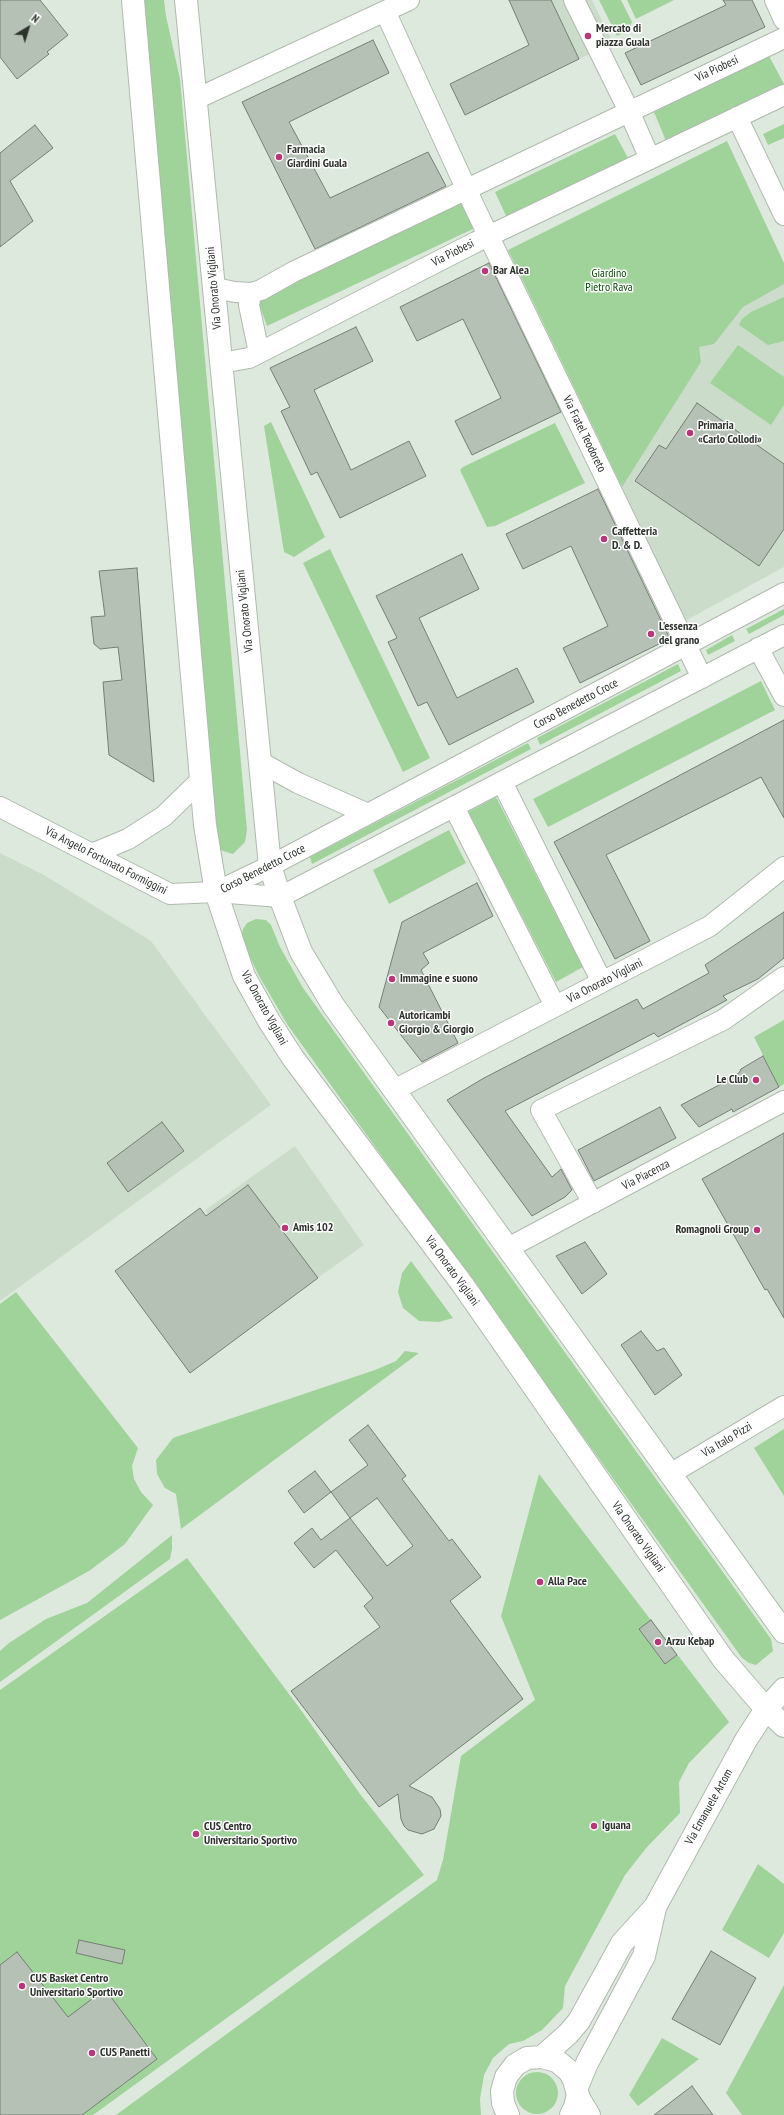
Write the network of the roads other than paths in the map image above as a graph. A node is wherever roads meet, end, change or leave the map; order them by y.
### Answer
1 (133, 0) edge
2 (186, 0) edge
3 (409, 0) edge
4 (574, 0) edge
5 (775, 0) edge
6 (385, 11) junction
7 (784, 20) edge
8 (784, 38) edge
9 (784, 95) edge
10 (196, 99) junction
11 (629, 111) junction
12 (736, 117) junction
13 (650, 159) junction
14 (466, 190) junction
15 (784, 215) edge
16 (489, 236) junction
17 (215, 288) junction
18 (251, 293) junction
19 (259, 353) junction
20 (221, 363) junction
21 (784, 593) edge
22 (784, 635) edge
23 (686, 645) junction
24 (758, 648) junction
25 (702, 678) junction
26 (784, 696) edge
27 (260, 762) junction
28 (200, 780) junction
29 (502, 782) junction
30 (0, 807) edge
31 (454, 807) junction
32 (368, 814) junction
33 (92, 854) junction
34 (270, 866) junction
35 (784, 867) edge
36 (216, 892) junction
37 (280, 897) junction
38 (784, 977) edge
39 (602, 982) junction
40 (555, 1006) junction
41 (394, 1090) junction
42 (784, 1101) edge
43 (593, 1203) junction
44 (508, 1248) junction
45 (784, 1406) edge
46 (670, 1474) junction
47 (784, 1632) edge
48 (784, 1689) edge
49 (766, 1709) junction
50 (784, 1726) edge
51 (655, 1907) junction
52 (542, 2057) junction
53 (575, 2099) edge
54 (508, 2115) edge
55 (590, 2115) edge

1 - 28 main road, Via Onorato Vigliani
2 - 10 main road, Via Onorato Vigliani
3 - 6 street
4 - 11 street
5 - 7 street
6 - 10 street
6 - 14 street
8 - 11 street, Via Piobesi
9 - 12 street, Via Piobesi
10 - 17 main road, Via Onorato Vigliani
11 - 13 street
11 - 14 street, Via Piobesi
12 - 13 street, Via Piobesi
12 - 15 street
13 - 16 street, Via Piobesi
14 - 16 street, Via Fratel Teodoreto
14 - 18 street, Via Piobesi
16 - 19 street, Via Piobesi
16 - 23 street, Via Fratel Teodoreto
17 - 18 street, Via Piobesi
17 - 20 main road, Via Onorato Vigliani
18 - 19 street
19 - 20 street, Via Piobesi
20 - 27 main road, Via Onorato Vigliani
21 - 23 street, Corso Benedetto Croce
22 - 24 street
23 - 25 street, Via Fratel Teodoreto
23 - 32 street, Corso Benedetto Croce
24 - 25 street
24 - 26 street
25 - 29 street
27 - 32 street
27 - 34 main road, Via Onorato Vigliani
28 - 33 street
28 - 36 main road, Via Onorato Vigliani
29 - 31 street
29 - 39 street
30 - 33 street, Via Angelo Fortunato Formiggini
31 - 37 street
31 - 40 street
32 - 34 street, Corso Benedetto Croce
33 - 36 street, Via Angelo Fortunato Formiggini
34 - 36 street, Corso Benedetto Croce
34 - 37 main road, Via Onorato Vigliani
35 - 39 street, Via Onorato Vigliani
36 - 37 street, Corso Benedetto Croce
36 - 49 main road, Via Onorato Vigliani
37 - 41 main road, Via Onorato Vigliani
38 - 43 street
39 - 40 street, Via Onorato Vigliani
40 - 41 street, Via Onorato Vigliani
41 - 44 main road, Via Onorato Vigliani
42 - 43 street, Via Piacenza
43 - 44 street, Via Piacenza
44 - 46 main road, Via Onorato Vigliani
45 - 46 street, Via Italo Pizzi
46 - 47 main road, Via Onorato Vigliani
48 - 49 main road, Via Emanuele Artom
49 - 50 main road, Via Onorato Vigliani
49 - 51 main road, Via Emanuele Artom
51 - 52 main road, Via Emanuele Artom
51 - 53 main road, Via Emanuele Artom
52 - 53 main road
52 - 54 main road
53 - 55 street

